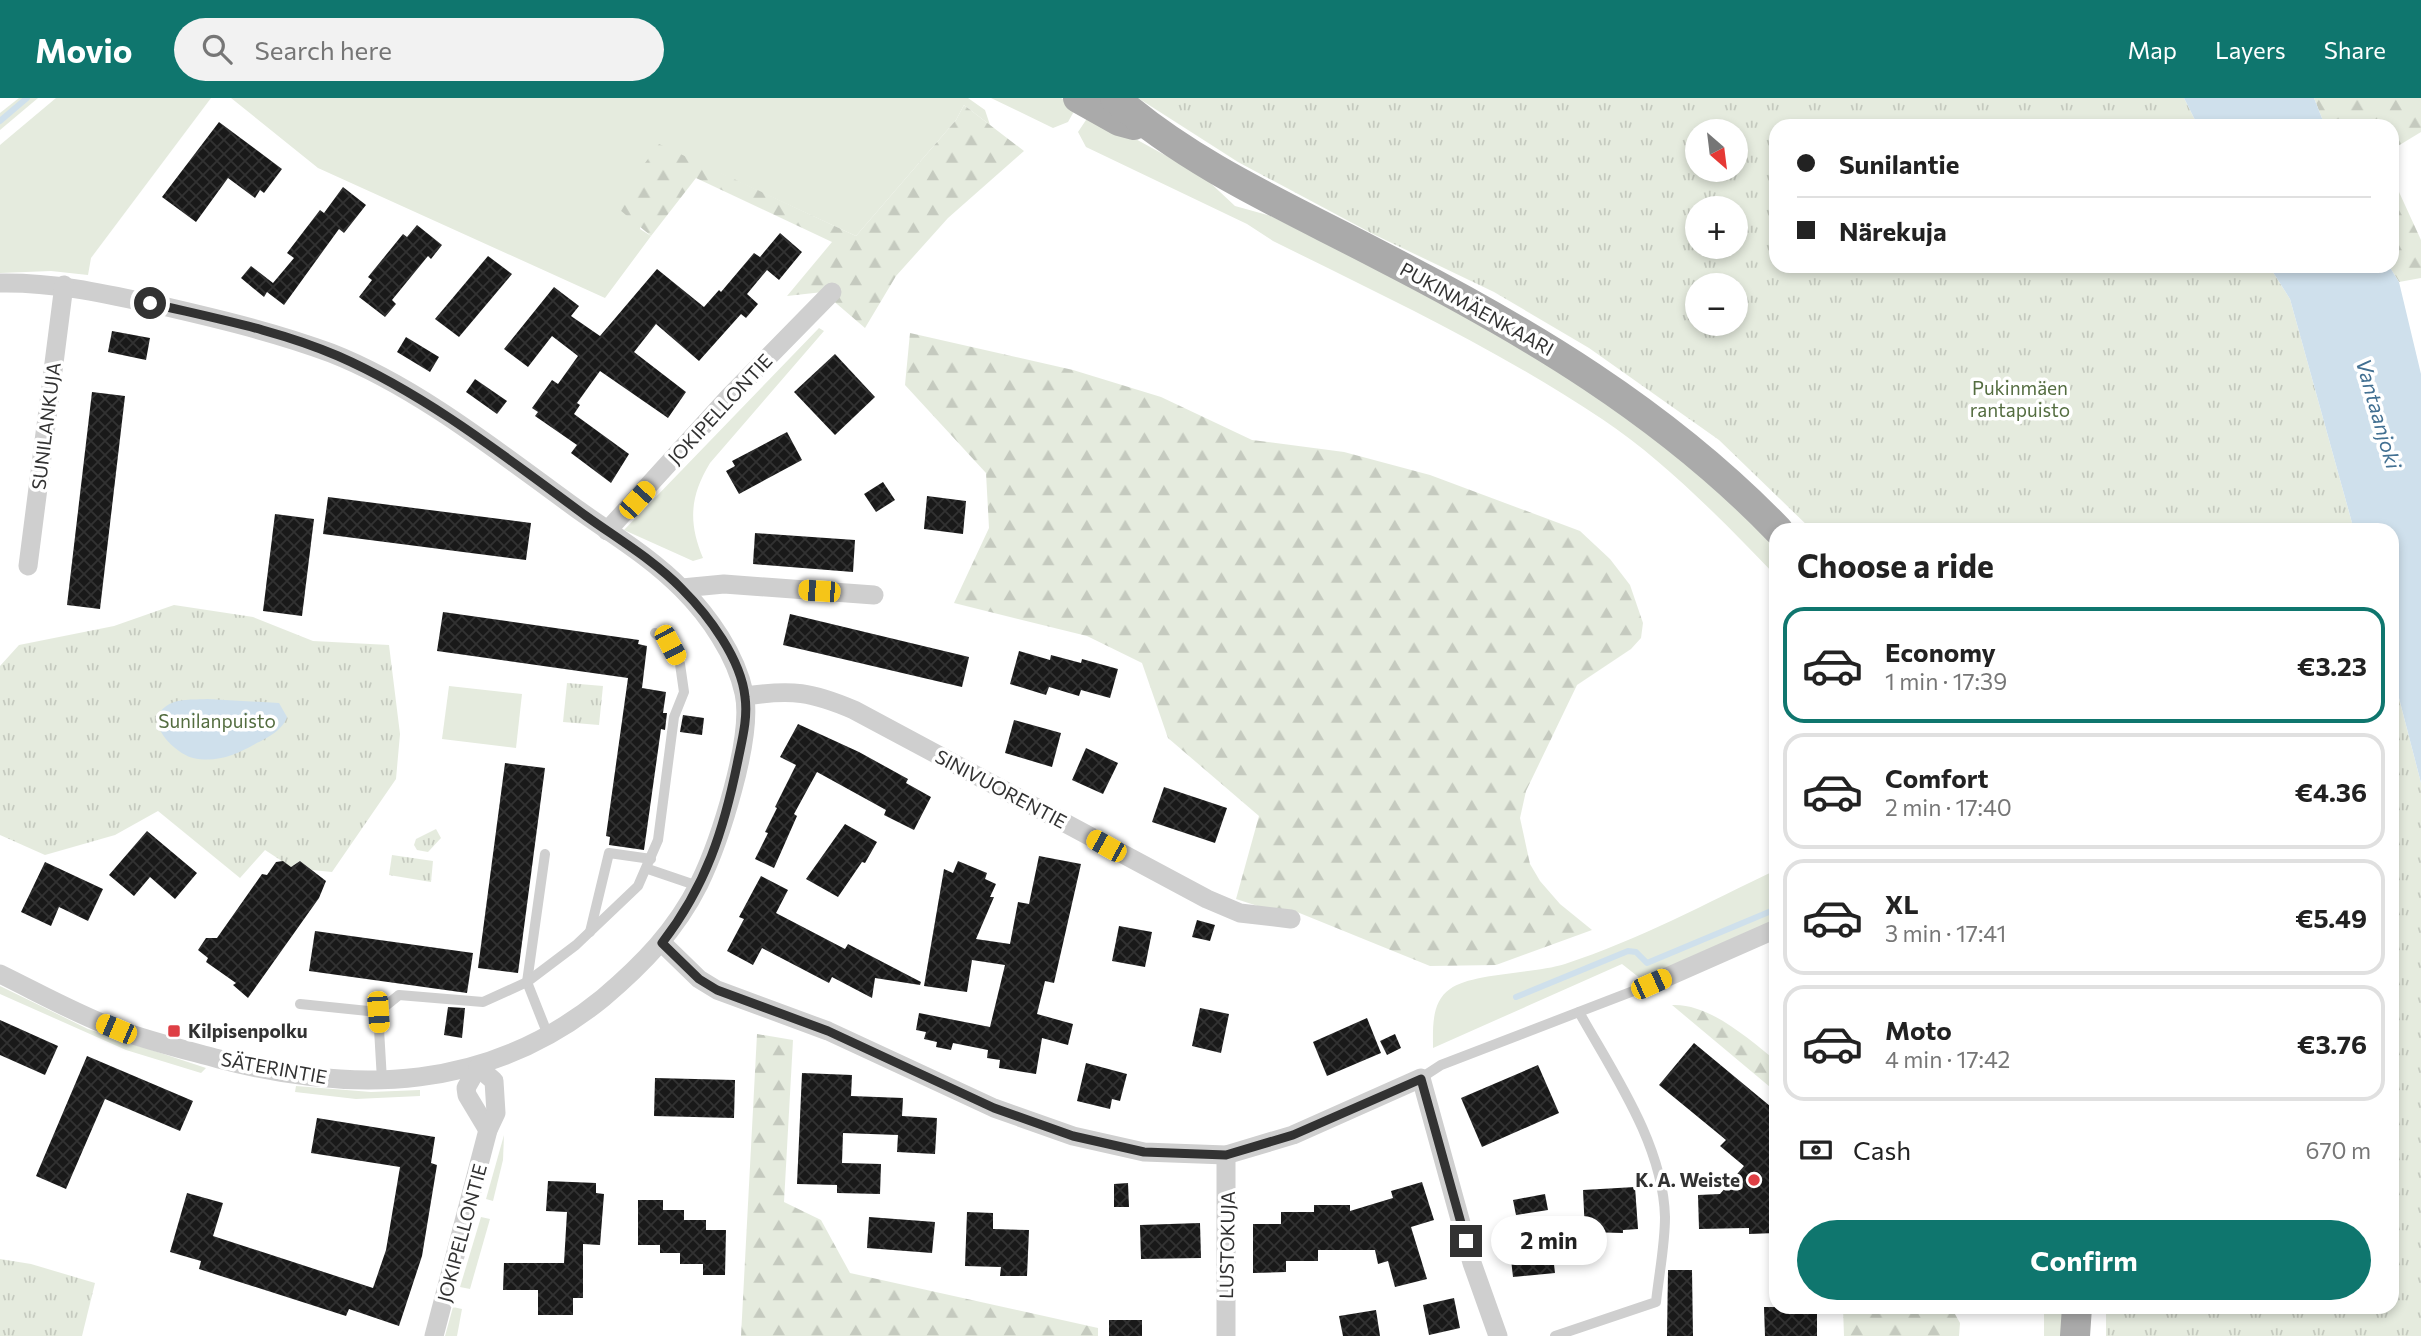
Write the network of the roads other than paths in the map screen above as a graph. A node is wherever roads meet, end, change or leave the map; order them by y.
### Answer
1 (1078, 98) edge
2 (1115, 98) edge
3 (1149, 128) junction
4 (0, 283) edge
5 (64, 285) junction
6 (832, 292) dead end
7 (1771, 523) edge
8 (607, 531) junction
9 (28, 566) dead end
10 (682, 589) junction
11 (874, 595) dead end
12 (655, 633) dead end
13 (746, 696) junction
14 (545, 853) dead end
15 (650, 864) junction
16 (698, 886) junction
17 (1291, 919) dead end
18 (590, 932) junction
19 (1769, 932) edge
20 (662, 943) junction
21 (0, 974) edge
22 (527, 982) junction
23 (1648, 985) joint
24 (300, 1004) dead end
25 (378, 1012) junction
26 (1579, 1012) junction
27 (548, 1035) junction
28 (478, 1067) junction
29 (1421, 1079) junction
30 (382, 1080) junction
31 (488, 1129) junction
32 (1226, 1155) junction
33 (2077, 1314) edge
34 (434, 1336) edge
35 (1226, 1336) edge
36 (1498, 1336) edge
37 (1555, 1336) edge
38 (2075, 1336) edge

1 - 3 main road, PUKINMÄENKAARI
2 - 3 main road, PUKINMÄENKAARI
3 - 7 main road, PUKINMÄENKAARI
4 - 5 street
5 - 8 street
5 - 9 street, SUNILANKUJA
6 - 8 street, JOKIPELLONTIE
8 - 10 street
10 - 11 street
10 - 13 street
12 - 15 lane
13 - 16 street
13 - 17 street, SINIVUORENTIE
14 - 22 lane
15 - 16 lane
15 - 18 lane
15 - 18 lane
16 - 20 street
18 - 22 lane
19 - 23 street
20 - 27 street
20 - 32 street
21 - 30 street, SÄTERINTIE
22 - 25 lane
22 - 27 lane
23 - 26 lane
24 - 25 lane
25 - 30 lane
26 - 29 lane
26 - 37 lane
27 - 28 street
28 - 30 street, SÄTERINTIE
28 - 31 street
28 - 31 street, JOKIPELLONTIE
29 - 32 street
29 - 36 street
31 - 34 street, JOKIPELLONTIE
32 - 35 street, LUSTOKUJA
33 - 38 main road

